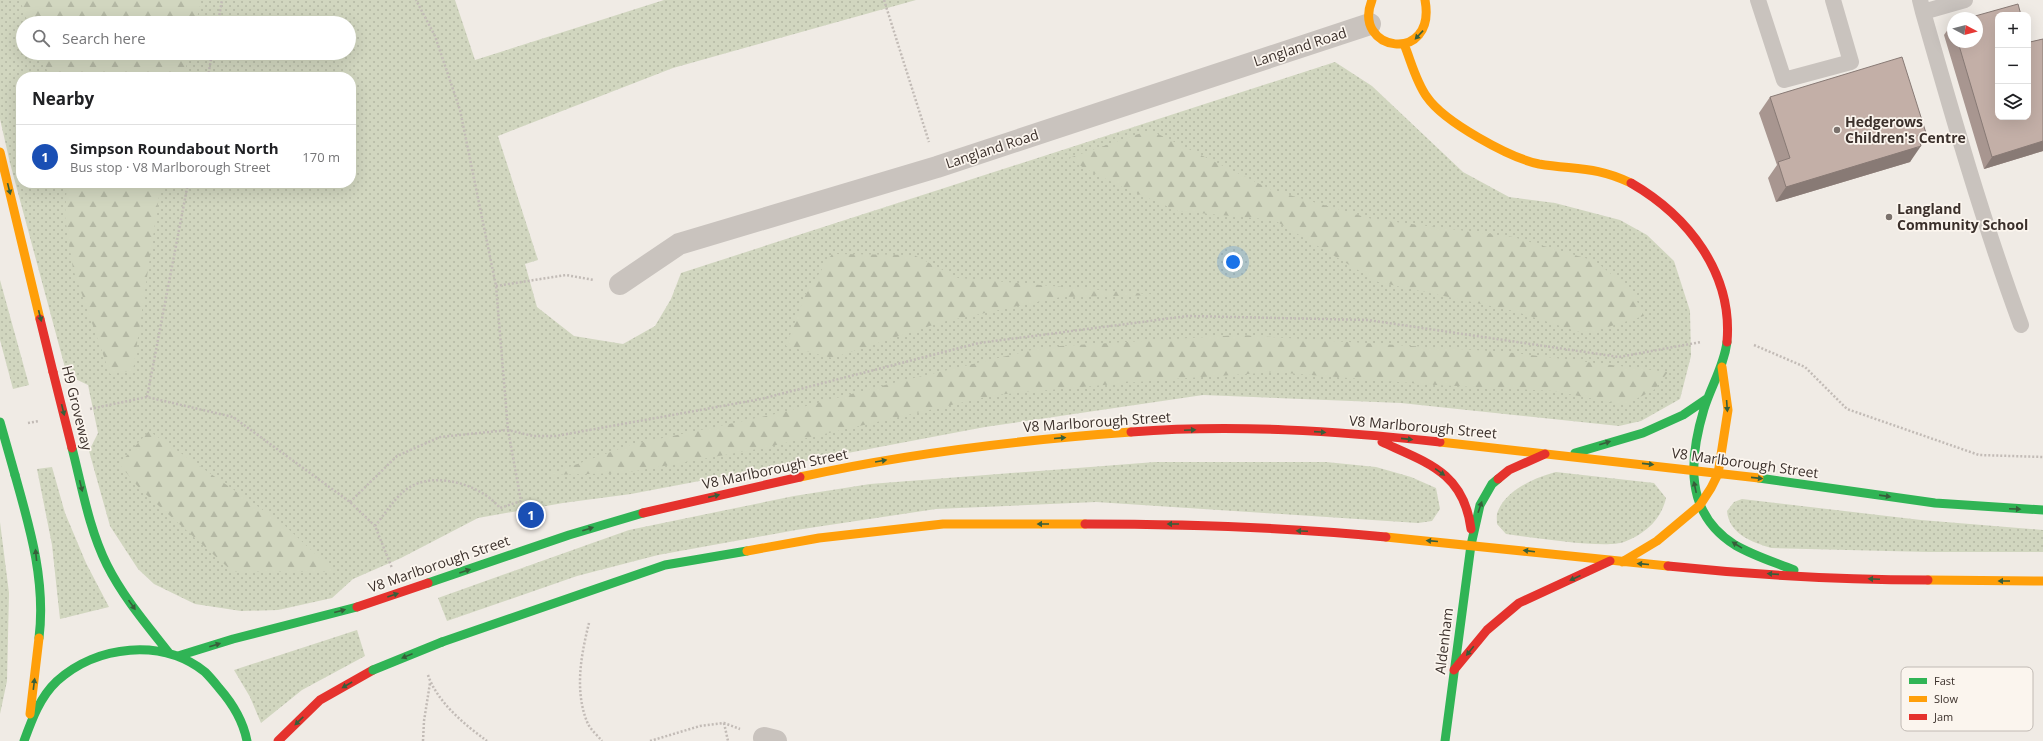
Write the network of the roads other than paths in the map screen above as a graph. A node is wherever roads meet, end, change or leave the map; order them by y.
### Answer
1 (1372, 0) edge
2 (1425, 0) edge
3 (1758, 0) edge
4 (1833, 0) edge
5 (1965, 0) edge
6 (1921, 6) edge
7 (1370, 24) junction
8 (1404, 44) junction
9 (0, 152) edge
10 (620, 284) road end
11 (2021, 325) dead end
12 (1722, 367) junction
13 (1708, 398) junction
14 (0, 422) edge
15 (1368, 435) junction
16 (1547, 453) junction
17 (1568, 455) junction
18 (1693, 469) junction
19 (1718, 474) junction
20 (1700, 505) junction
21 (2043, 510) edge
22 (1471, 545) junction
23 (1610, 561) junction
24 (1622, 562) junction
25 (1812, 577) junction
26 (2043, 581) edge
27 (173, 654) junction
28 (1454, 670) junction
29 (29, 723) junction
30 (24, 741) edge
31 (247, 741) edge
32 (278, 741) edge
33 (1445, 741) edge

1 - 7 street
2 -> 8 street
3 - 4 lane
5 - 6 lane
6 - 11 lane
7 - 8 street
7 - 10 street, Langland Road
8 - 12 street
9 -> 27 street, H9 Groveway, bridge
12 - 13 street
12 -> 19 street
17 -> 13 street
13 - 18 street
29 -> 14 street, bridge
15 -> 16 street, V8 Marlborough Street
15 -> 22 street
27 -> 15 street, V8 Marlborough Street, bridge
16 - 17 street, V8 Marlborough Street
22 -> 16 street
17 -> 18 street, V8 Marlborough Street
18 - 19 street, V8 Marlborough Street
20 -> 18 street
19 - 20 street
19 -> 21 street, V8 Marlborough Street
20 - 24 street
25 -> 20 street
23 -> 22 street
22 - 28 street, Aldenham
22 -> 32 street, bridge
23 - 24 street
23 -> 28 street
25 -> 24 street
26 -> 25 street
27 - 29 street
27 - 31 street
28 - 33 street, Aldenham
29 - 30 street

